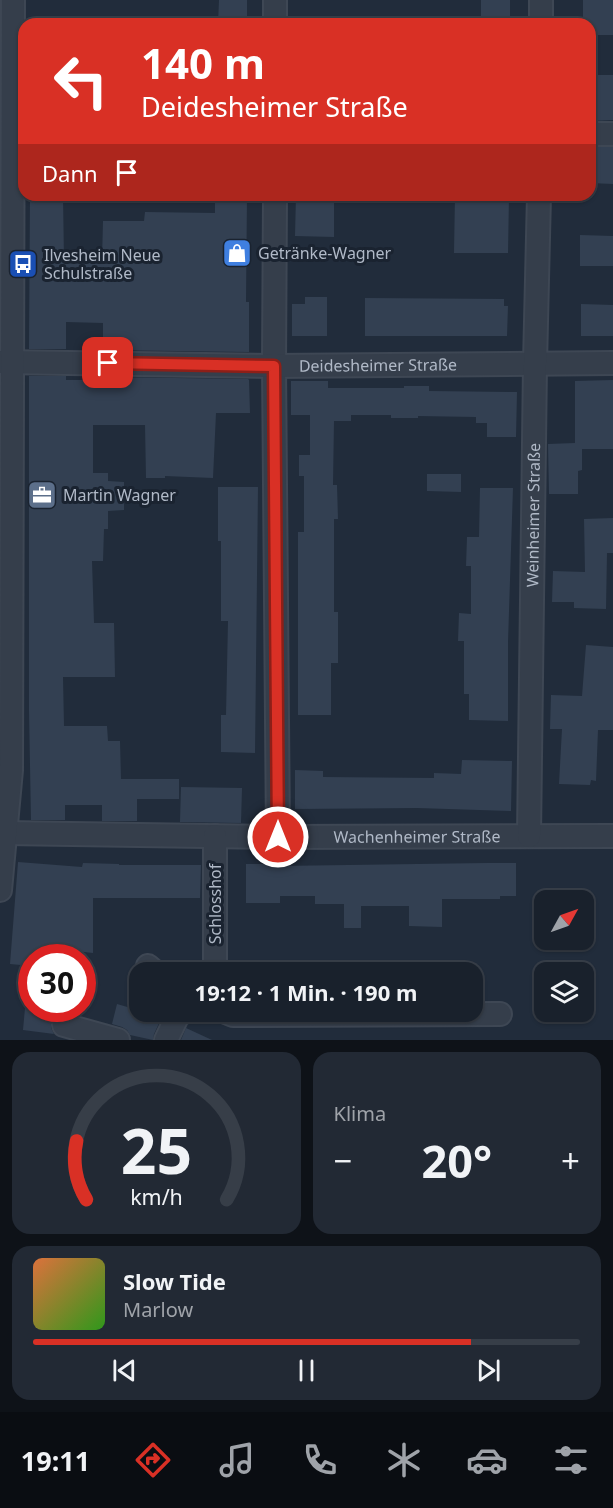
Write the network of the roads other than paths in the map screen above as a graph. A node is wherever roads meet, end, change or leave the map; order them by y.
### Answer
1 (13, 0) edge
2 (276, 0) edge
3 (541, 0) edge
4 (275, 18) edge
5 (541, 18) edge
6 (596, 134) edge
7 (613, 134) edge
8 (275, 201) edge
9 (539, 201) edge
10 (6, 362) edge
11 (613, 363) edge
12 (535, 364) junction
13 (274, 366) junction
14 (5, 768) edge
15 (5, 833) junction
16 (215, 836) junction
17 (530, 836) junction
18 (613, 836) edge
19 (278, 837) junction
20 (0, 890) edge
21 (215, 962) edge
22 (483, 1014) edge
23 (500, 1014) dead end
24 (175, 1022) edge
25 (64, 1025) dead end
26 (118, 1040) edge
27 (166, 1040) edge

1 - 10 street
2 - 4 street
3 - 5 street
6 - 7 street
8 - 13 street
9 - 12 street, Weinheimer Straße
10 - 13 street, Deidesheimer Straße
10 - 14 street
11 - 12 street, Deidesheimer Straße
12 - 13 street, Deidesheimer Straße
12 - 17 street, Weinheimer Straße
13 - 19 street
14 - 15 street
15 - 16 street, Wachenheimer Straße
15 - 20 street
16 - 19 street, Wachenheimer Straße
16 - 21 street, Schlosshof
17 - 18 street, Wachenheimer Straße
17 - 19 street, Wachenheimer Straße
22 - 23 street
24 - 27 street
25 - 26 street

